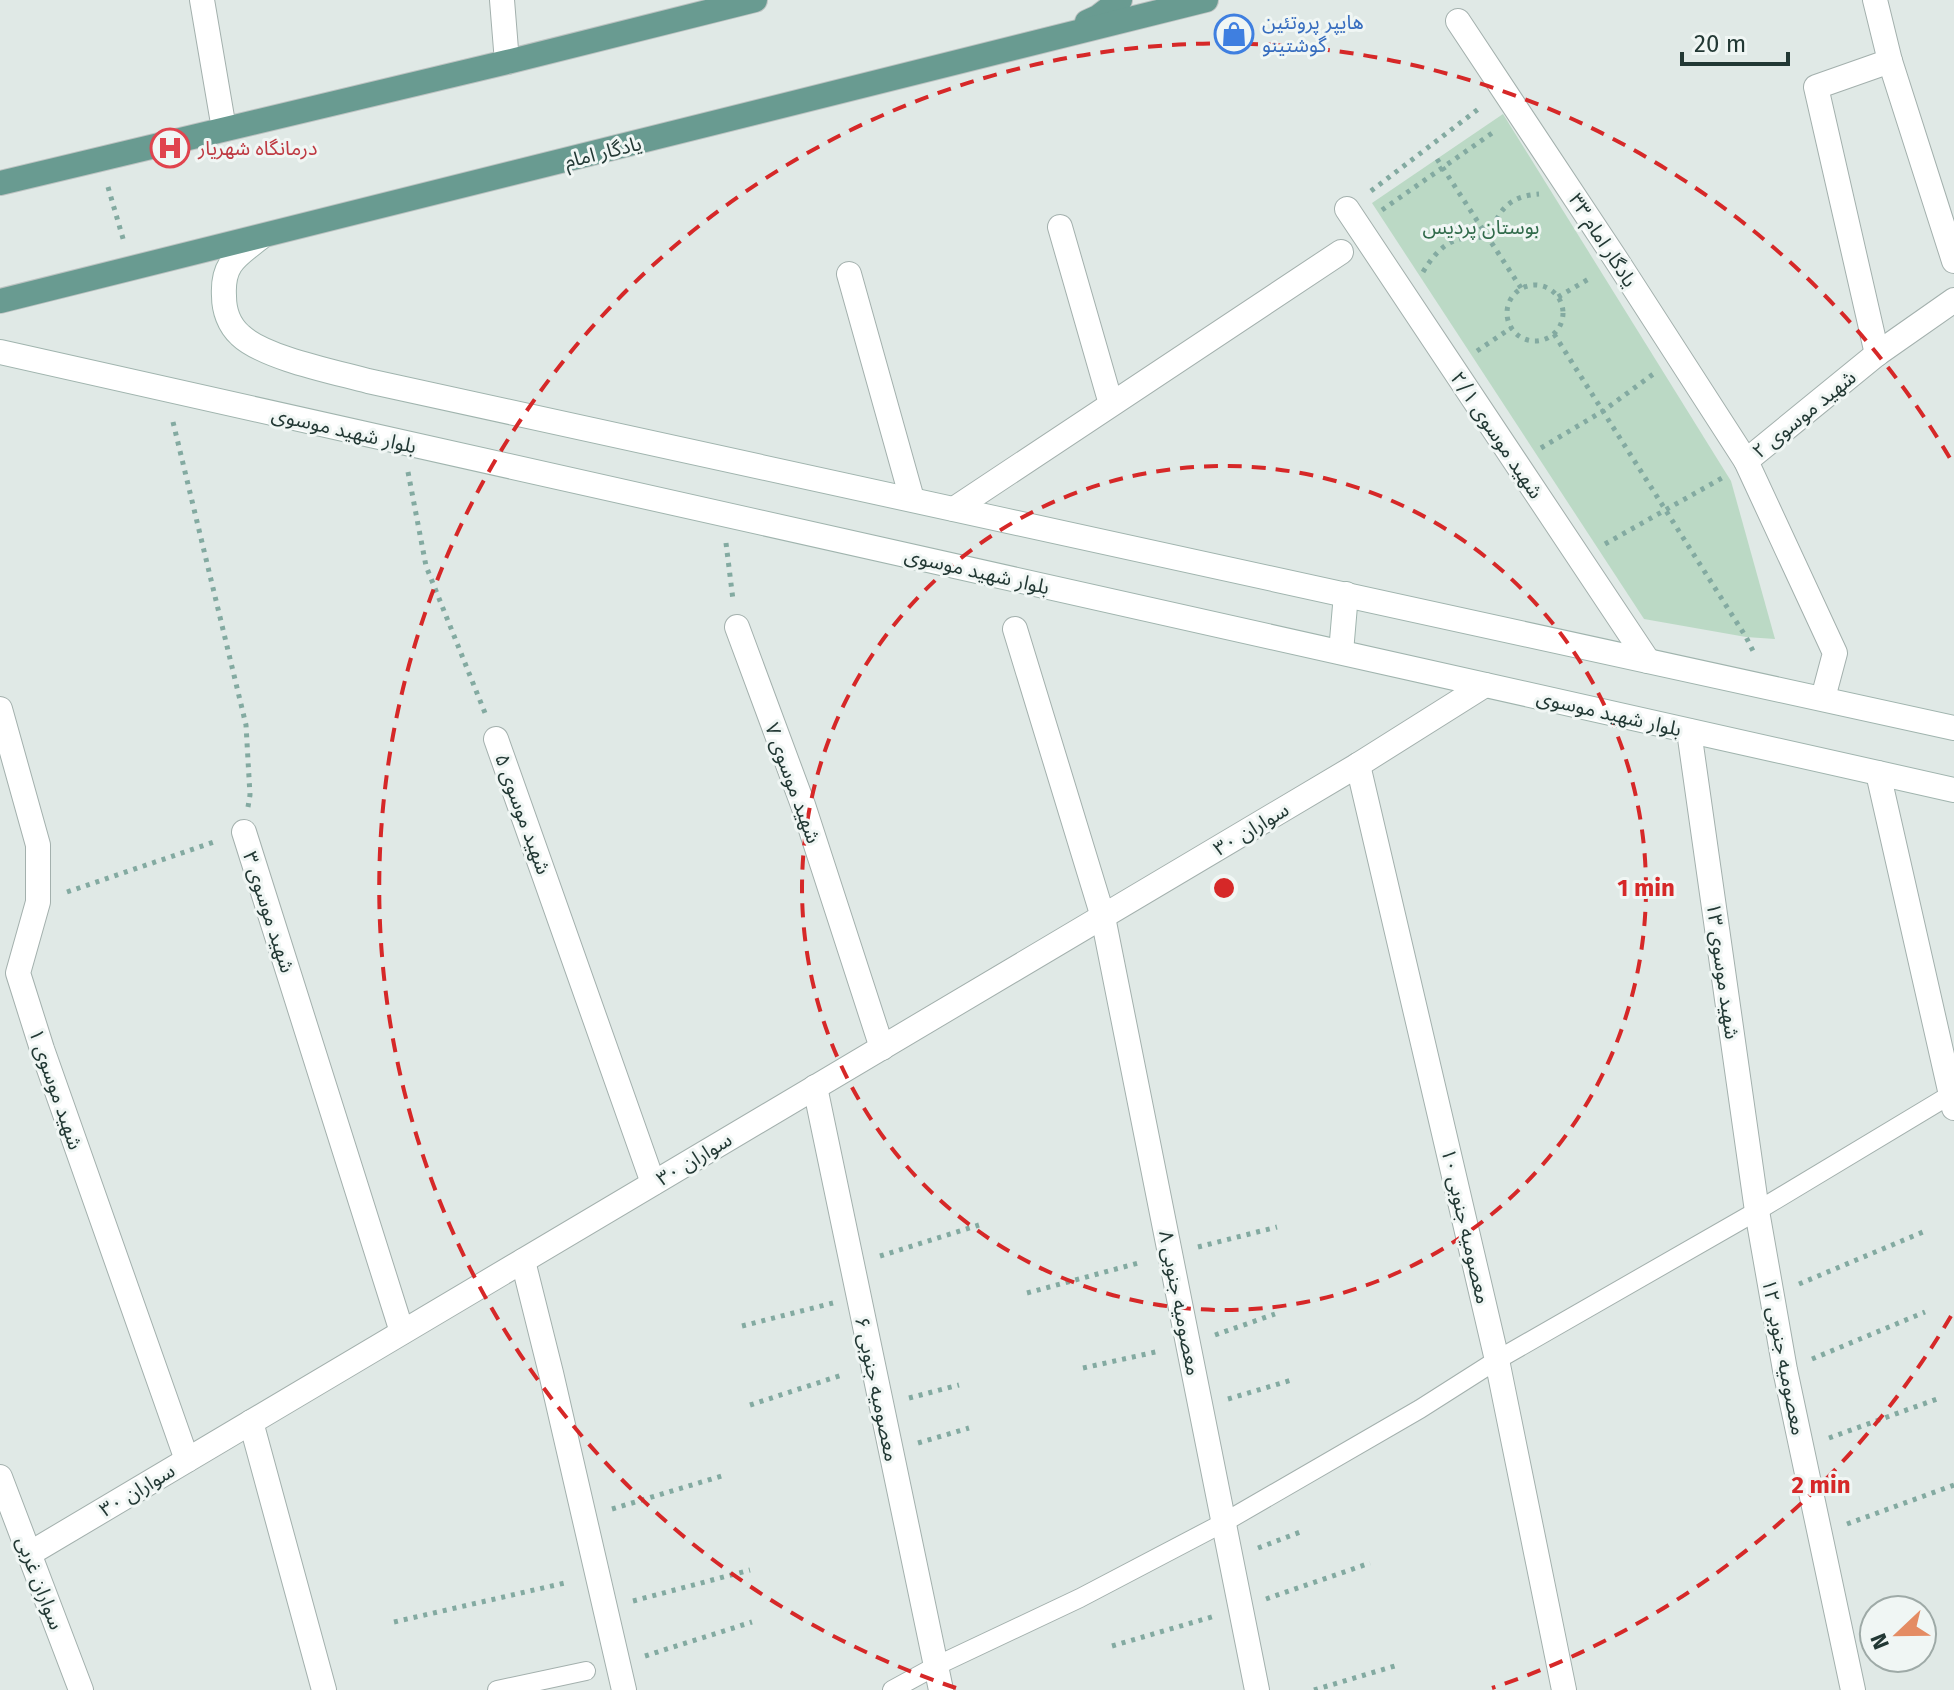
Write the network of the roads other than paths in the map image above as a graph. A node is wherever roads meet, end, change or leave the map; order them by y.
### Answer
1 (202, 0) edge
2 (502, 0) edge
3 (1120, 0) edge
4 (1206, 0) edge
5 (1875, 0) edge
6 (746, 1) edge
7 (1458, 21) dead end
8 (1045, 42) junction
9 (1890, 61) junction
10 (507, 62) junction
11 (224, 129) junction
12 (0, 183) edge
13 (1352, 218) road end
14 (1060, 227) dead end
15 (261, 237) junction
16 (1341, 252) dead end
17 (1954, 261) edge
18 (849, 274) dead end
19 (1954, 300) edge
20 (0, 301) edge
21 (0, 352) edge
22 (1877, 354) junction
23 (1111, 404) junction
24 (1746, 461) junction
25 (912, 499) junction
26 (954, 509) junction
27 (1346, 594) junction
28 (737, 627) road end
29 (1015, 629) dead end
30 (1341, 652) junction
31 (1648, 661) junction
32 (1485, 685) junction
33 (1823, 698) junction
34 (0, 709) edge
35 (1954, 728) edge
36 (1689, 731) junction
37 (496, 739) road end
38 (1358, 765) junction
39 (1878, 773) junction
40 (1954, 790) edge
41 (244, 832) road end
42 (1103, 917) junction
43 (882, 1048) junction
44 (815, 1087) junction
45 (1952, 1102) edge
46 (653, 1183) junction
47 (1757, 1211) junction
48 (523, 1261) junction
49 (402, 1332) junction
50 (1497, 1360) junction
51 (251, 1422) junction
52 (187, 1460) junction
53 (0, 1477) edge
54 (1223, 1523) junction
55 (29, 1554) junction
56 (936, 1666) junction
57 (586, 1671) dead end
58 (81, 1690) edge
59 (324, 1690) edge
60 (497, 1690) edge
61 (624, 1690) edge
62 (892, 1690) edge
63 (941, 1690) edge
64 (1257, 1690) edge
65 (1564, 1690) edge
66 (1853, 1690) edge

1 - 11 street
2 - 10 street
3 - 8 main road
4 - 8 main road, یادگار امام
5 - 9 street
6 - 10 main road
7 - 24 street, یادگار امام ۳۳
8 - 15 main road, یادگار امام
9 - 17 street
9 - 22 street
10 - 11 main road
11 - 12 main road
13 - 31 street, شهید موسوی ۲/۱
14 - 23 street
15 - 20 main road, یادگار امام
15 - 25 street
16 - 23 street
18 - 25 street
19 - 22 street, شهید موسوی ۲
21 - 30 street, بلوار شهید موسوی
22 - 24 street, شهید موسوی ۲
23 - 26 street
24 - 33 street, شهید موسوی ۲
25 - 26 street
26 - 27 street
27 - 30 street
27 - 31 street
28 - 43 street, شهید موسوی ۷
29 - 42 street, معصومیه جنوبی ۸
30 - 32 street, بلوار شهید موسوی
31 - 33 street
32 - 36 street, بلوار شهید موسوی
32 - 38 street, سواران ۳۰
33 - 35 street
34 - 52 street, شهید موسوی ۱
36 - 39 street, بلوار شهید موسوی
36 - 47 street, شهید موسوی ۱۳
37 - 46 street, شهید موسوی ۵
38 - 42 street, سواران ۳۰
38 - 50 street, معصومیه جنوبی ۱۰
39 - 40 street, بلوار شهید موسوی
39 - 45 street
41 - 49 street, شهید موسوی ۳
42 - 43 street, سواران ۳۰
42 - 54 street, معصومیه جنوبی ۸
43 - 44 street, سواران ۳۰
44 - 46 street, سواران ۳۰
44 - 56 street, معصومیه جنوبی ۶
45 - 47 lane
46 - 48 street, سواران ۳۰
47 - 50 lane
47 - 66 street, معصومیه جنوبی ۱۲
48 - 49 street, سواران ۳۰
48 - 61 street
49 - 51 street, سواران ۳۰
50 - 54 lane
50 - 65 street, معصومیه جنوبی ۱۰
51 - 52 street, سواران ۳۰
51 - 59 street
52 - 55 street, سواران ۳۰
53 - 55 street, سواران غربی
54 - 56 lane
54 - 64 street, معصومیه جنوبی ۸
55 - 58 street, سواران غربی
56 - 62 lane
56 - 63 street, معصومیه جنوبی ۶
57 - 60 lane

